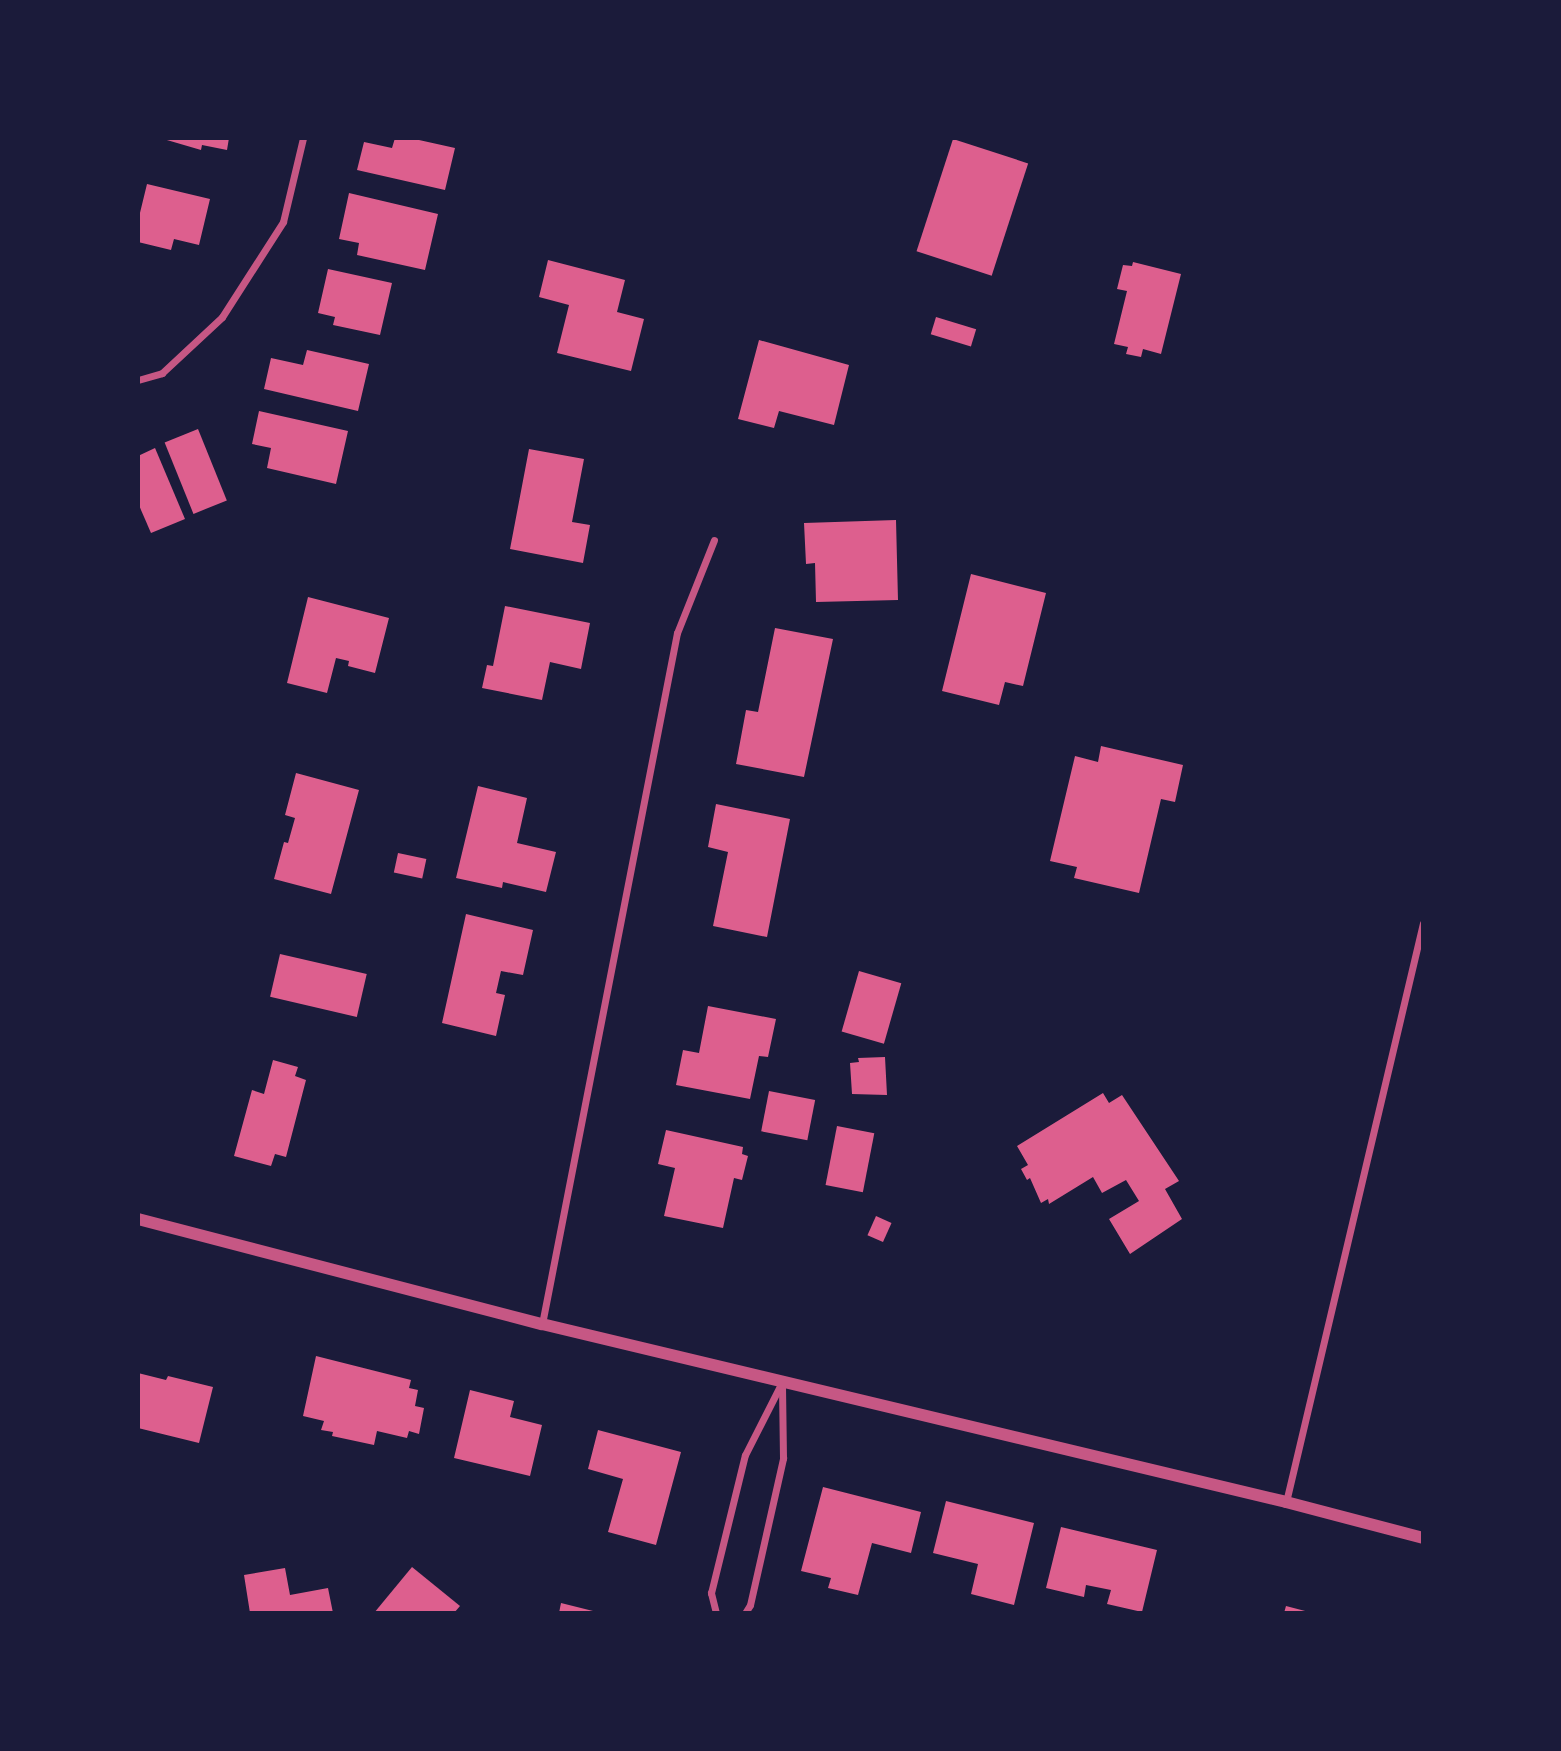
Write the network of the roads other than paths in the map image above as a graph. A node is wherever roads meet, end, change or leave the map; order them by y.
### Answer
1 (303, 138) edge
2 (138, 380) edge
3 (714, 540) dead end
4 (1423, 923) edge
5 (138, 1219) edge
6 (542, 1324) junction
7 (782, 1382) junction
8 (1286, 1502) junction
9 (1423, 1538) edge
10 (716, 1613) edge
11 (745, 1613) edge

1 - 2 street
3 - 6 street
4 - 8 street
5 - 6 street
6 - 7 street
7 - 8 street
7 - 10 street
7 - 11 street
8 - 9 street

